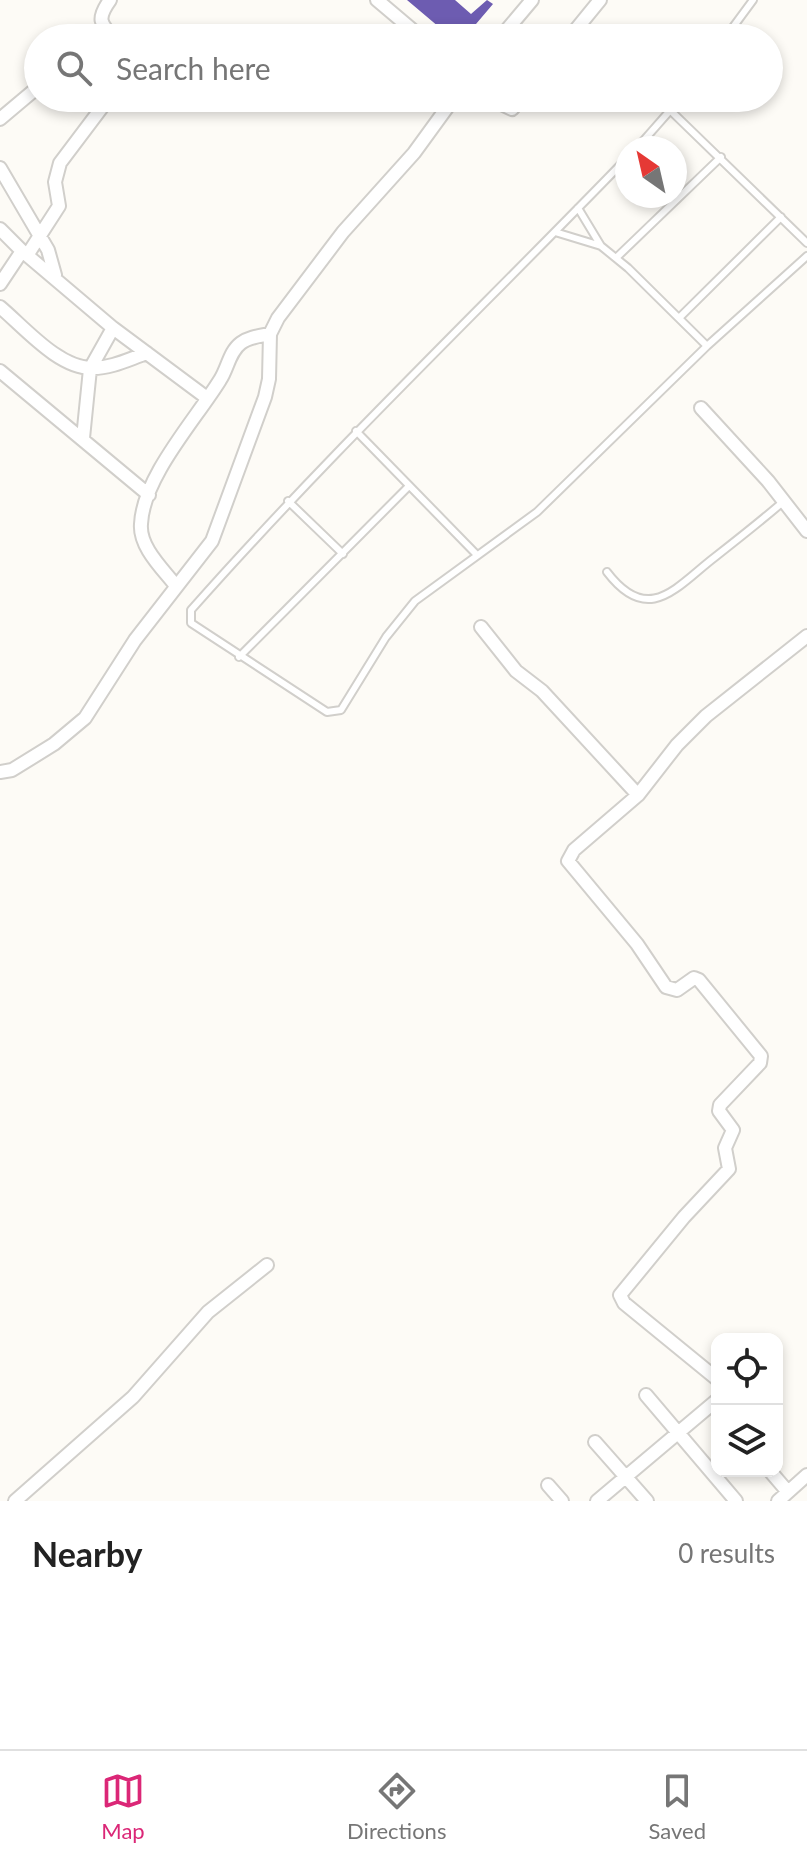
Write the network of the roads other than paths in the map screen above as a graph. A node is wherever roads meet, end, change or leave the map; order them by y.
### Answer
1 (110, 0) edge
2 (377, 0) edge
3 (532, 0) edge
4 (600, 0) edge
5 (753, 0) edge
6 (101, 24) edge
7 (405, 24) edge
8 (512, 24) edge
9 (580, 24) edge
10 (735, 24) edge
11 (24, 99) edge
12 (98, 112) edge
13 (444, 112) edge
14 (670, 112) edge
15 (672, 112) edge
16 (0, 119) edge
17 (648, 136) edge
18 (721, 157) junction
19 (0, 168) edge
20 (615, 170) edge
21 (578, 208) junction
22 (781, 217) junction
23 (0, 229) edge
24 (555, 232) junction
25 (39, 233) junction
26 (807, 243) edge
27 (601, 246) junction
28 (25, 252) junction
29 (807, 256) edge
30 (616, 258) junction
31 (55, 275) junction
32 (0, 284) edge
33 (0, 307) edge
34 (679, 318) junction
35 (113, 328) junction
36 (270, 334) junction
37 (707, 346) junction
38 (147, 353) junction
39 (90, 369) junction
40 (0, 371) edge
41 (207, 398) junction
42 (701, 408) dead end
43 (356, 431) junction
44 (83, 438) junction
45 (409, 486) junction
46 (149, 495) junction
47 (288, 501) junction
48 (784, 501) junction
49 (807, 531) edge
50 (343, 554) junction
51 (477, 555) junction
52 (607, 572) dead end
53 (176, 586) junction
54 (481, 627) dead end
55 (807, 636) edge
56 (239, 657) junction
57 (0, 772) edge
58 (638, 795) junction
59 (267, 1265) dead end
60 (711, 1374) edge
61 (646, 1395) dead end
62 (715, 1405) edge
63 (679, 1434) junction
64 (595, 1442) dead end
65 (807, 1475) edge
66 (626, 1476) junction
67 (773, 1477) edge
68 (548, 1485) dead end
69 (783, 1496) edge
70 (15, 1501) edge
71 (562, 1501) edge
72 (597, 1501) edge
73 (647, 1501) edge
74 (736, 1501) edge

1 - 6 street
2 - 7 street
3 - 8 street
4 - 9 street
5 - 10 lane
11 - 16 street
12 - 25 street
13 - 36 street
14 - 17 lane
15 - 18 lane
18 - 22 lane
18 - 30 lane
19 - 25 street
20 - 21 lane
21 - 24 lane
21 - 27 lane
22 - 26 lane
22 - 34 lane
23 - 28 street
24 - 27 lane
24 - 43 lane
25 - 28 street
25 - 31 street
27 - 30 lane
28 - 31 street
28 - 32 street
29 - 37 lane
30 - 34 lane
31 - 35 street
33 - 39 street
34 - 37 lane
35 - 38 street
35 - 39 street
36 - 41 street
36 - 53 street
37 - 51 lane
38 - 39 street
38 - 41 street
39 - 44 street
40 - 44 street
41 - 46 street
42 - 48 street
43 - 45 lane
43 - 47 lane
44 - 46 street
45 - 50 lane
45 - 51 lane
46 - 53 street
47 - 50 lane
47 - 56 lane
48 - 49 street
48 - 52 lane
50 - 56 lane
51 - 56 lane
53 - 57 street
54 - 58 street
55 - 58 street
58 - 60 street
59 - 70 street
61 - 63 street
62 - 63 street
63 - 66 street
63 - 74 street
64 - 66 street
65 - 69 street
66 - 72 street
66 - 73 street
67 - 69 street
68 - 71 street

